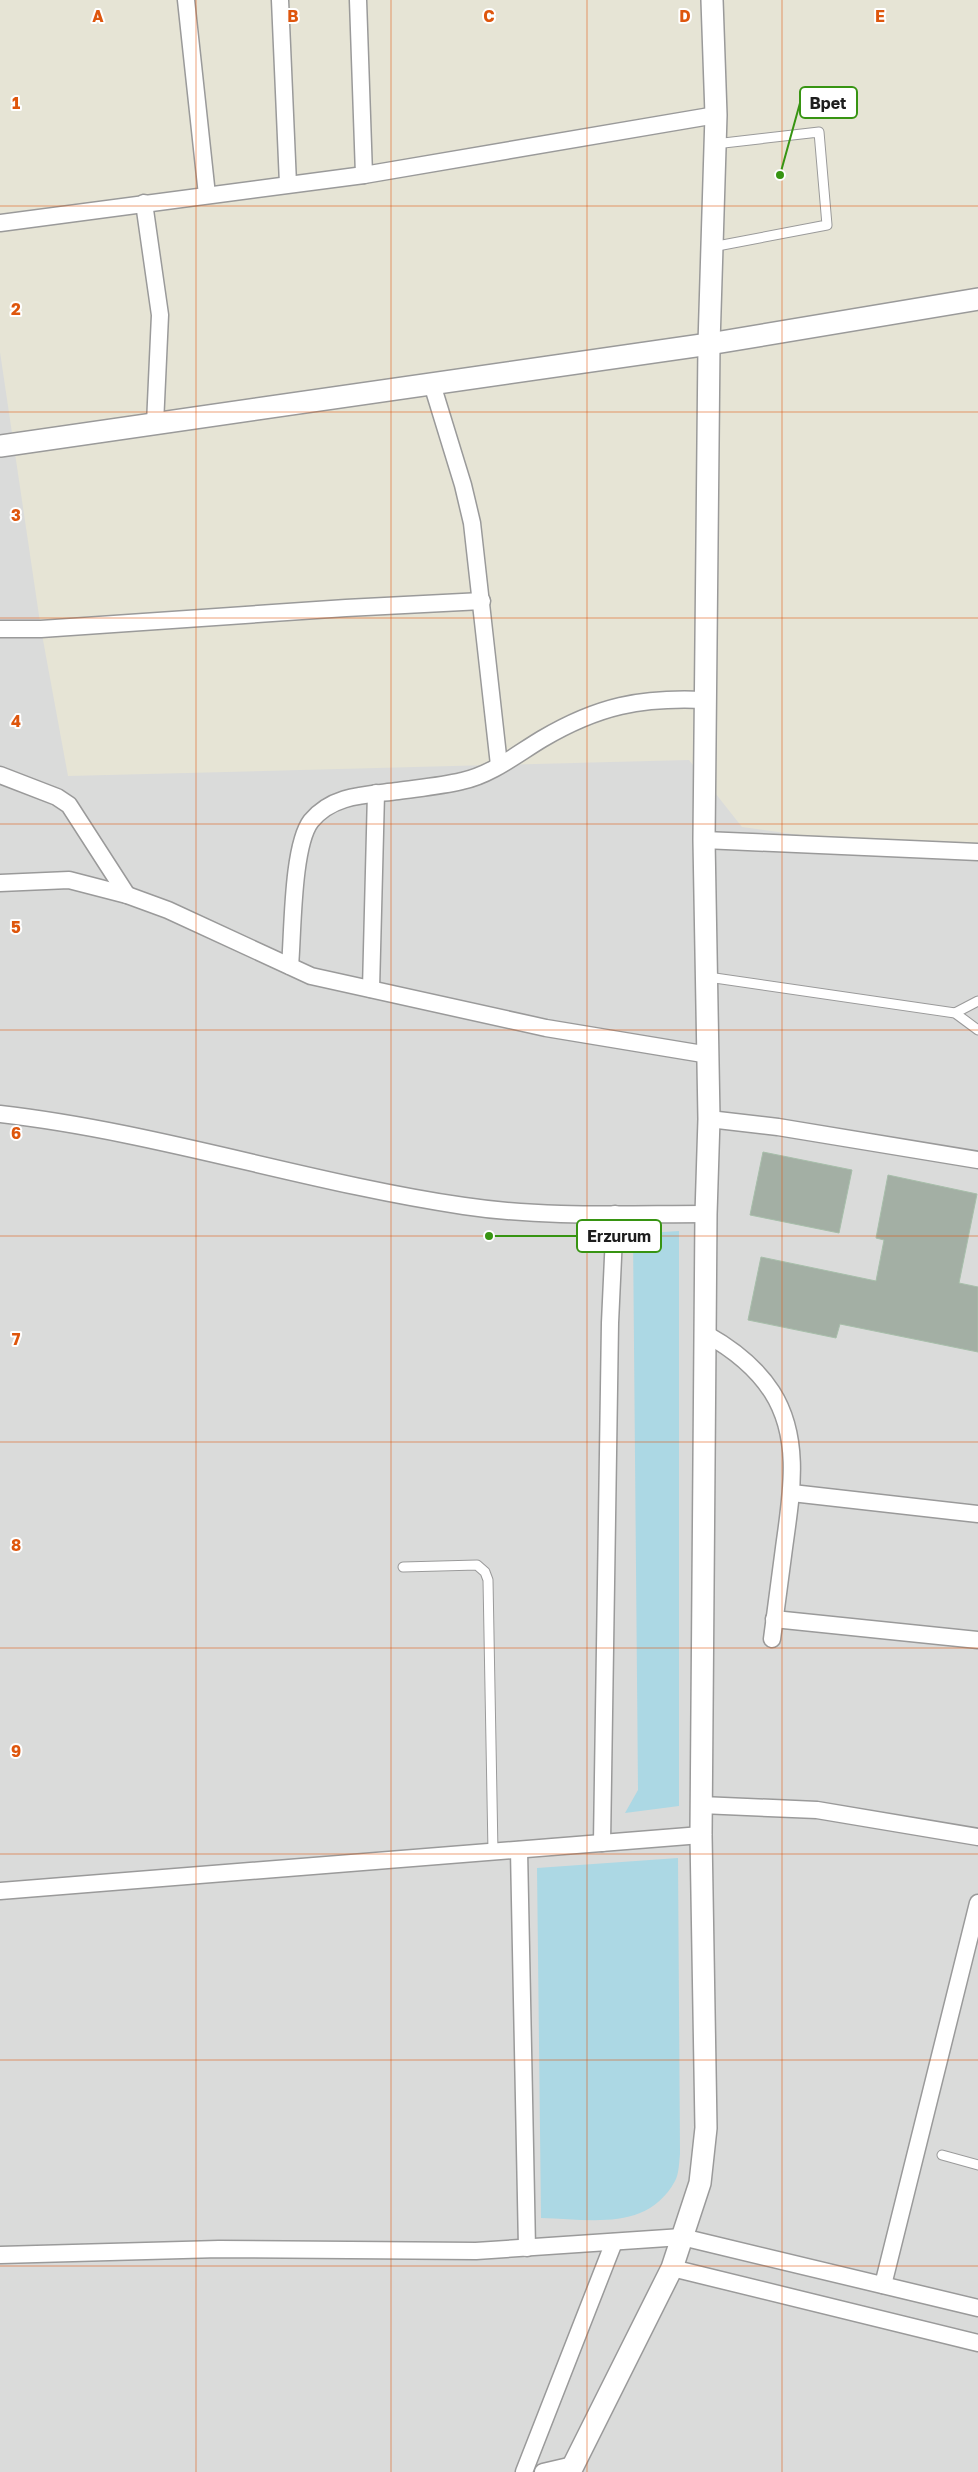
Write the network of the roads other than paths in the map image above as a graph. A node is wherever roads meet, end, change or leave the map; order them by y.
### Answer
1 (186, 0) edge
2 (280, 0) edge
3 (358, 0) edge
4 (712, 0) edge
5 (716, 115) junction
6 (715, 144) junction
7 (364, 175) junction
8 (288, 184) junction
9 (207, 195) junction
10 (144, 203) junction
11 (0, 223) edge
12 (712, 247) junction
13 (978, 299) edge
14 (709, 344) junction
15 (432, 384) junction
16 (155, 424) junction
17 (0, 446) edge
18 (482, 601) junction
19 (0, 629) edge
20 (705, 700) junction
21 (499, 765) junction
22 (0, 775) edge
23 (376, 792) junction
24 (704, 840) junction
25 (978, 852) edge
26 (0, 883) edge
27 (127, 895) junction
28 (290, 966) junction
29 (708, 977) junction
30 (371, 989) junction
31 (978, 1001) edge
32 (955, 1013) junction
33 (978, 1030) edge
34 (709, 1055) junction
35 (0, 1114) edge
36 (709, 1119) junction
37 (978, 1160) edge
38 (615, 1214) junction
39 (706, 1214) junction
40 (706, 1334) junction
41 (792, 1493) junction
42 (978, 1514) edge
43 (403, 1566) dead end
44 (774, 1619) junction
45 (772, 1639) dead end
46 (978, 1640) edge
47 (701, 1805) junction
48 (701, 1835) junction
49 (978, 1837) edge
50 (602, 1843) junction
51 (519, 1850) junction
52 (493, 1852) junction
53 (0, 1891) edge
54 (978, 1903) edge
55 (942, 2155) dead end
56 (978, 2165) edge
57 (682, 2237) junction
58 (614, 2242) junction
59 (528, 2248) junction
60 (0, 2254) edge
61 (672, 2268) junction
62 (883, 2285) junction
63 (978, 2308) edge
64 (978, 2343) edge
65 (572, 2468) edge
66 (524, 2472) edge
67 (543, 2472) edge

1 - 9 street
2 - 8 street
3 - 7 street
4 - 5 street
5 - 6 street
5 - 7 street
6 - 12 street
6 - 12 lane
7 - 8 street
8 - 9 street
9 - 10 street
10 - 11 street
10 - 16 street
12 - 14 street
13 - 14 street
14 - 15 street
14 - 20 street
15 - 16 street
15 - 18 street
16 - 17 street
18 - 19 street
18 - 21 street
20 - 21 street
20 - 24 street
21 - 23 street
22 - 27 street
23 - 28 street
23 - 30 street
24 - 25 street
24 - 29 street
26 - 27 street
27 - 28 street
28 - 30 street
29 - 32 lane
29 - 34 street
30 - 34 street
31 - 32 lane
32 - 33 lane
34 - 36 street
35 - 38 street
36 - 37 street
36 - 39 street
38 - 39 street
38 - 50 street
39 - 40 street
40 - 41 street
40 - 47 street
41 - 42 street
41 - 44 street
43 - 52 lane
44 - 45 street
44 - 46 street
47 - 48 street
47 - 49 street
48 - 50 street
48 - 57 street
50 - 51 street
51 - 52 street
51 - 59 street
52 - 53 street
54 - 62 street
55 - 56 lane
57 - 58 street
57 - 61 street
57 - 62 street
58 - 59 street
58 - 66 street
59 - 60 street
61 - 64 street
61 - 65 street
62 - 63 street
65 - 67 street

